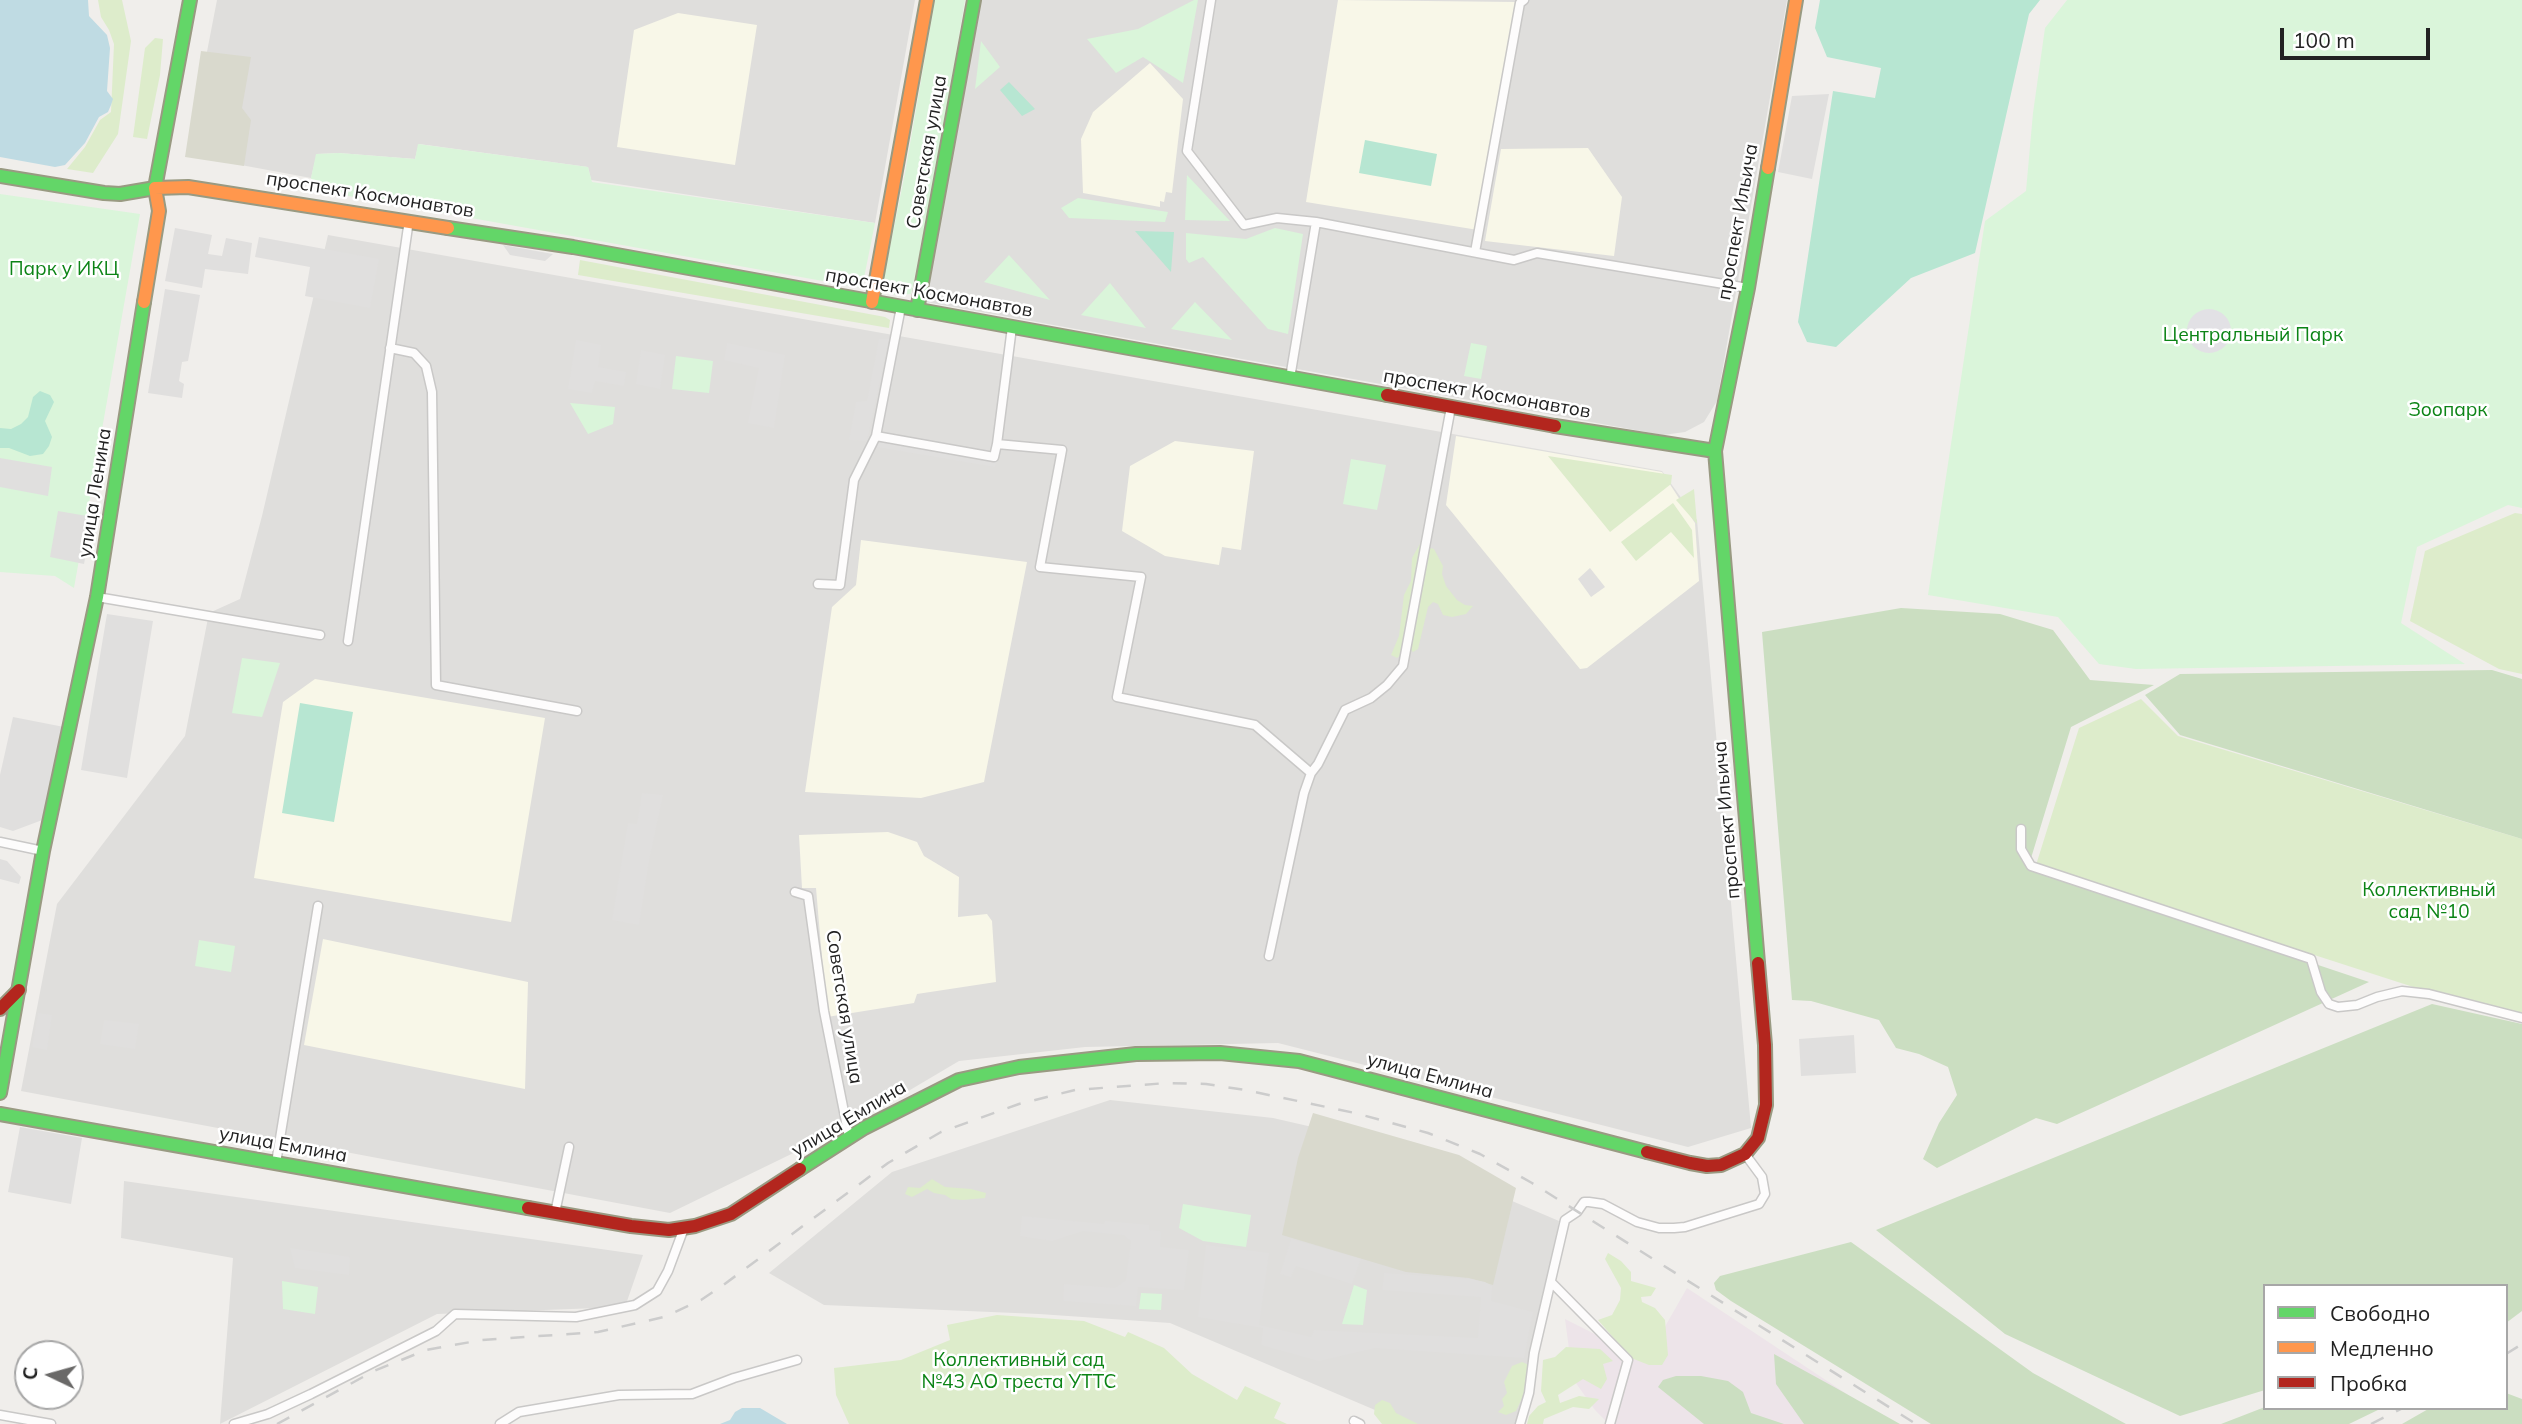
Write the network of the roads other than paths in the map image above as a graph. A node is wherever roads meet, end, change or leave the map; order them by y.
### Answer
1 (190, 0) edge
2 (927, 0) edge
3 (974, 0) edge
4 (1212, 0) edge
5 (1524, 0) edge
6 (1796, 0) edge
7 (0, 176) edge
8 (155, 188) junction
9 (409, 220) junction
10 (1316, 222) junction
11 (1475, 252) junction
12 (1748, 288) junction
13 (872, 302) junction
14 (901, 307) junction
15 (917, 310) junction
16 (1012, 327) junction
17 (390, 348) junction
18 (1290, 378) junction
19 (1451, 407) junction
20 (876, 436) junction
21 (997, 444) junction
22 (1715, 451) junction
23 (817, 584) dead end
24 (97, 597) junction
25 (320, 635) dead end
26 (348, 642) dead end
27 (577, 711) dead end
28 (1311, 773) junction
29 (2021, 830) dead end
30 (0, 842) edge
31 (43, 851) junction
32 (795, 892) dead end
33 (318, 906) dead end
34 (1269, 957) dead end
35 (19, 990) junction
36 (0, 1009) edge
37 (2522, 1017) edge
38 (0, 1093) edge
39 (0, 1114) edge
40 (849, 1138) junction
41 (569, 1147) dead end
42 (1745, 1154) junction
43 (276, 1163) junction
44 (555, 1213) junction
45 (684, 1228) junction
46 (1552, 1283) junction
47 (797, 1360) dead end
48 (0, 1415) edge
49 (51, 1424) edge
50 (234, 1424) edge
51 (500, 1424) edge
52 (1520, 1424) edge
53 (1610, 1424) edge

1 - 8 street, улица Ленина
2 - 13 street, Советская улица
3 - 15 street, Советская улица
4 - 10 street
5 - 11 street
6 - 12 street, проспект Ильича
7 - 8 street, проспект Космонавтов
8 - 9 street, проспект Космонавтов
8 - 24 street, улица Ленина
9 - 13 street, проспект Космонавтов
9 - 17 street
10 - 11 street
10 - 18 street
11 - 12 street
12 - 22 street, проспект Ильича
13 - 14 street, проспект Космонавтов
14 - 15 street, проспект Космонавтов
14 - 20 street
15 - 16 street, проспект Космонавтов
16 - 18 street, проспект Космонавтов
16 - 21 street
17 - 26 street
17 - 27 street
18 - 19 street, проспект Космонавтов
19 - 22 street, проспект Космонавтов
19 - 28 street
20 - 21 street
20 - 23 street
21 - 28 street
22 - 42 street, проспект Ильича
24 - 25 street
24 - 31 street, улица Ленина
28 - 34 street
29 - 37 street
30 - 31 street
31 - 35 street, улица Ленина
32 - 40 street, Советская улица
33 - 43 street
35 - 36 street
35 - 38 street, улица Ленина
39 - 43 street, улица Емлина
40 - 42 street, улица Емлина
40 - 45 street, улица Емлина
41 - 44 street
42 - 46 street
43 - 44 street, улица Емлина
44 - 45 street, улица Емлина
45 - 50 street
46 - 52 street
46 - 53 street
47 - 51 street
48 - 49 street

